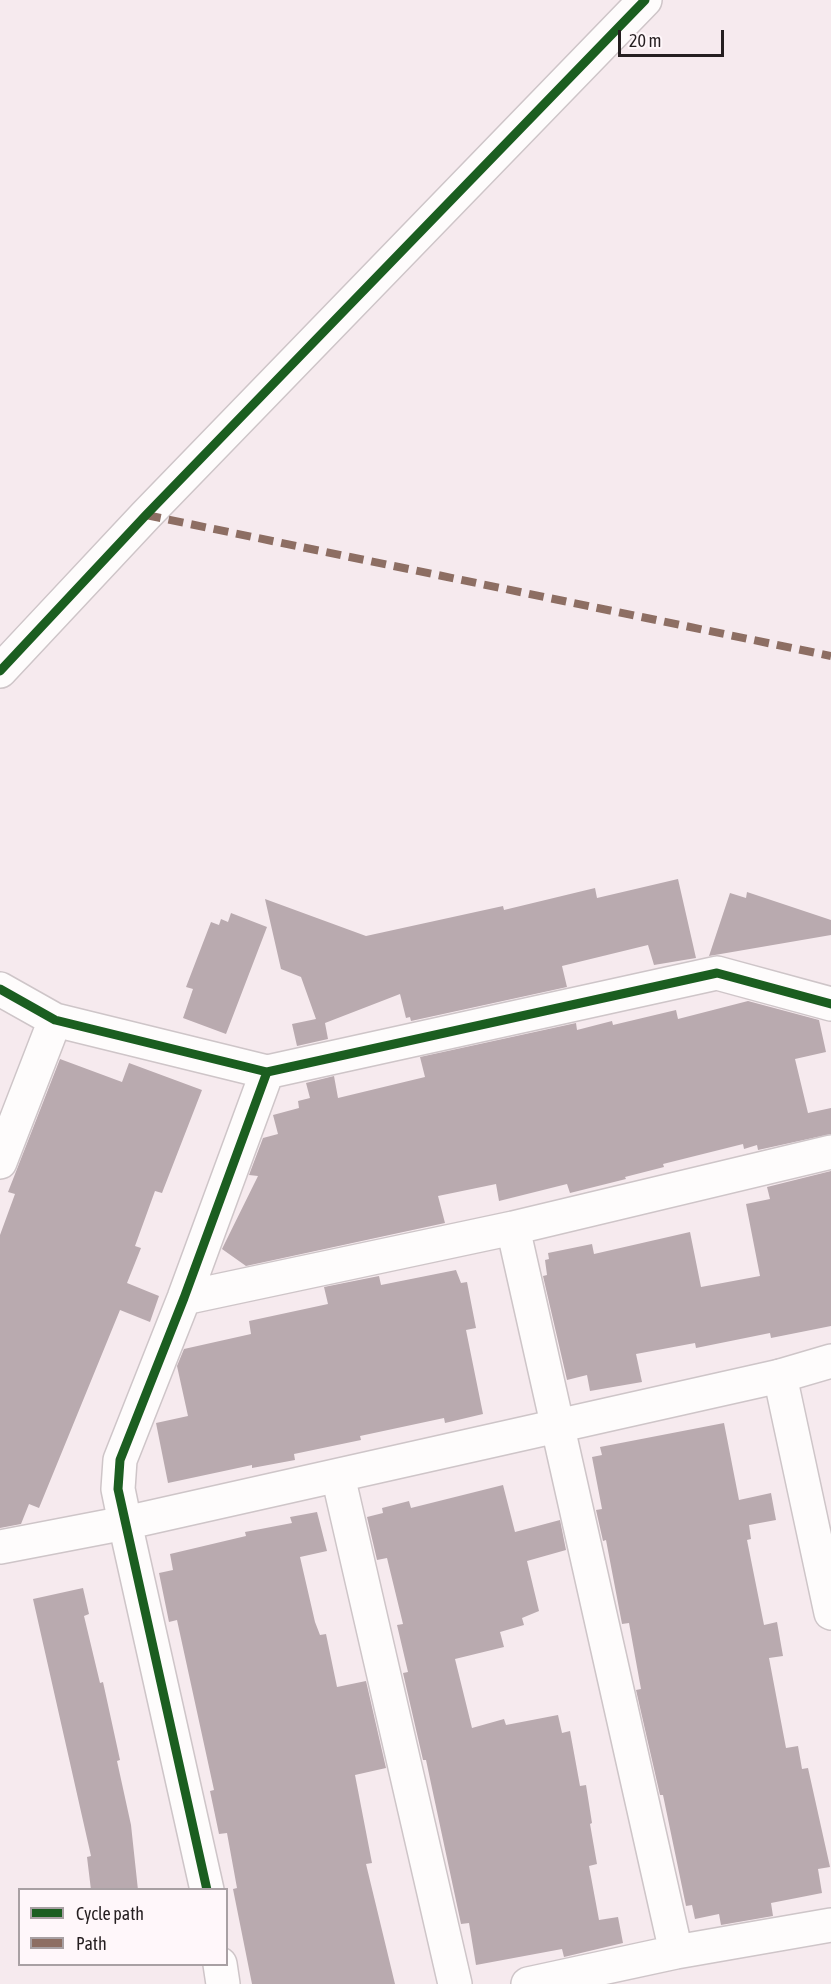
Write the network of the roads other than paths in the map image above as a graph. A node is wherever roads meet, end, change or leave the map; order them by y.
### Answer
1 (645, 0) edge
2 (0, 671) edge
3 (0, 989) edge
4 (831, 1004) edge
5 (55, 1020) junction
6 (267, 1072) junction
7 (831, 1152) edge
8 (0, 1162) edge
9 (513, 1228) junction
10 (184, 1298) junction
11 (831, 1361) edge
12 (780, 1376) junction
13 (557, 1426) junction
14 (338, 1476) junction
15 (124, 1523) junction
16 (0, 1547) edge
17 (831, 1613) edge
18 (207, 1888) edge
19 (831, 1925) edge
20 (676, 1952) junction
21 (220, 1966) edge
22 (223, 1984) edge
23 (455, 1984) edge
24 (528, 1984) edge

1 - 2 street
3 - 5 street
4 - 6 street
5 - 6 street
5 - 8 street
6 - 10 street
7 - 9 street
9 - 10 street
9 - 13 street
10 - 15 street
11 - 12 street
12 - 13 street
12 - 17 street
13 - 14 street
13 - 20 street
14 - 15 street
14 - 23 street
15 - 16 street
15 - 18 street
19 - 20 street
20 - 24 street
21 - 22 street

